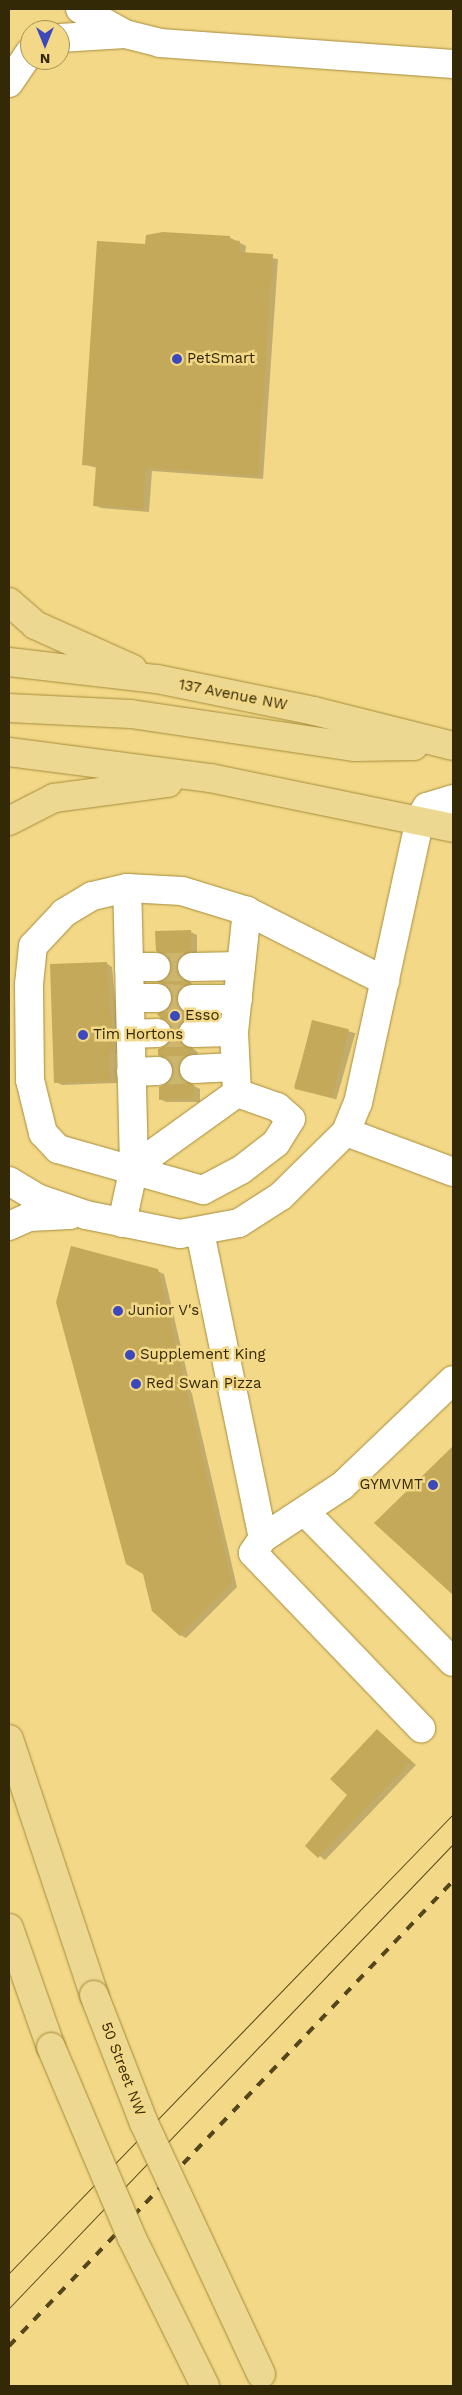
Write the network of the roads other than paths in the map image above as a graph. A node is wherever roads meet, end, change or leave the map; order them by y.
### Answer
1 (80, 9) edge
2 (125, 34) junction
3 (70, 37) edge
4 (453, 64) edge
5 (20, 67) edge
6 (9, 84) edge
7 (9, 602) edge
8 (9, 662) edge
9 (157, 679) junction
10 (9, 708) edge
11 (452, 746) edge
12 (9, 752) edge
13 (210, 778) junction
14 (453, 799) edge
15 (420, 818) junction
16 (9, 821) edge
17 (453, 828) edge
18 (127, 888) junction
19 (247, 911) junction
20 (129, 966) junction
21 (156, 966) tunnel mouth
22 (192, 966) tunnel mouth
23 (241, 966) junction
24 (385, 981) junction
25 (130, 998) junction
26 (157, 998) tunnel mouth
27 (192, 999) tunnel mouth
28 (238, 999) junction
29 (234, 1032) junction
30 (157, 1033) tunnel mouth
31 (193, 1033) tunnel mouth
32 (131, 1034) junction
33 (194, 1069) tunnel mouth
34 (158, 1071) tunnel mouth
35 (132, 1072) junction
36 (236, 1080) junction
37 (346, 1132) junction
38 (134, 1167) junction
39 (453, 1172) edge
40 (9, 1181) edge
41 (86, 1215) junction
42 (122, 1223) junction
43 (9, 1226) edge
44 (200, 1232) junction
45 (453, 1380) edge
46 (306, 1513) junction
47 (263, 1538) junction
48 (453, 1662) edge
49 (421, 1728) dead end
50 (9, 1739) edge
51 (9, 1928) edge
52 (265, 2380) edge
53 (205, 2386) edge

1 - 2 lane
2 - 3 lane
2 - 4 lane
5 - 6 lane
7 - 9 main road
8 - 9 main road, 137 Avenue NW
9 - 11 main road, 137 Avenue NW
10 - 11 main road
12 - 13 main road
13 - 15 main road
13 - 16 main road
14 - 15 lane
15 - 17 main road
15 - 24 lane
18 - 19 lane
18 - 20 lane
18 - 38 lane
19 - 23 lane
19 - 24 lane
20 - 21 lane
20 - 25 lane
22 - 23 lane
23 - 28 lane
24 - 37 lane
25 - 26 lane
25 - 32 lane
27 - 28 lane
28 - 29 lane
29 - 31 lane
29 - 36 lane
30 - 32 lane
32 - 35 lane
33 - 36 lane
34 - 35 lane
35 - 38 lane
36 - 38 lane
36 - 38 lane
37 - 39 lane
37 - 44 lane
38 - 42 lane
40 - 41 lane
41 - 42 lane
41 - 43 lane
42 - 44 lane
44 - 47 lane
45 - 46 lane
46 - 47 lane
46 - 48 lane
47 - 49 lane
50 - 52 main road, 50 Street NW, bridge
51 - 53 main road, bridge

